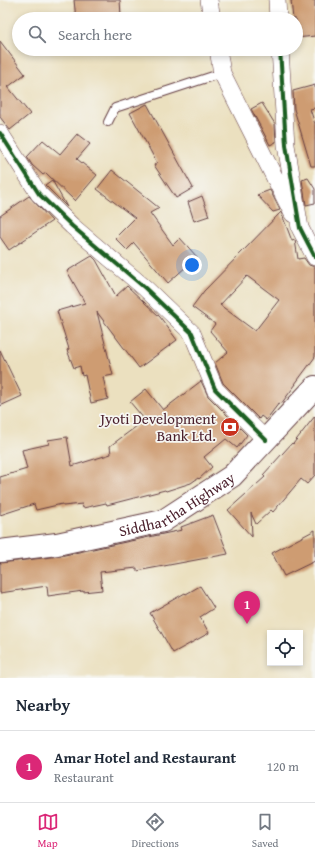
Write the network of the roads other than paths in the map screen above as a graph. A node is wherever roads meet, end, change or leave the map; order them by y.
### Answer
1 (209, 0) edge
2 (277, 0) edge
3 (211, 12) edge
4 (278, 12) edge
5 (219, 56) edge
6 (280, 56) edge
7 (222, 73) junction
8 (108, 122) dead end
9 (0, 133) edge
10 (300, 228) junction
11 (315, 257) edge
12 (315, 387) edge
13 (266, 440) junction
14 (0, 551) edge

1 - 3 street
2 - 4 street
5 - 7 street
6 - 10 street
7 - 8 lane
7 - 10 street
9 - 13 street
10 - 11 street
12 - 13 highway, Siddhartha Highway
13 - 14 highway, Siddhartha Highway

